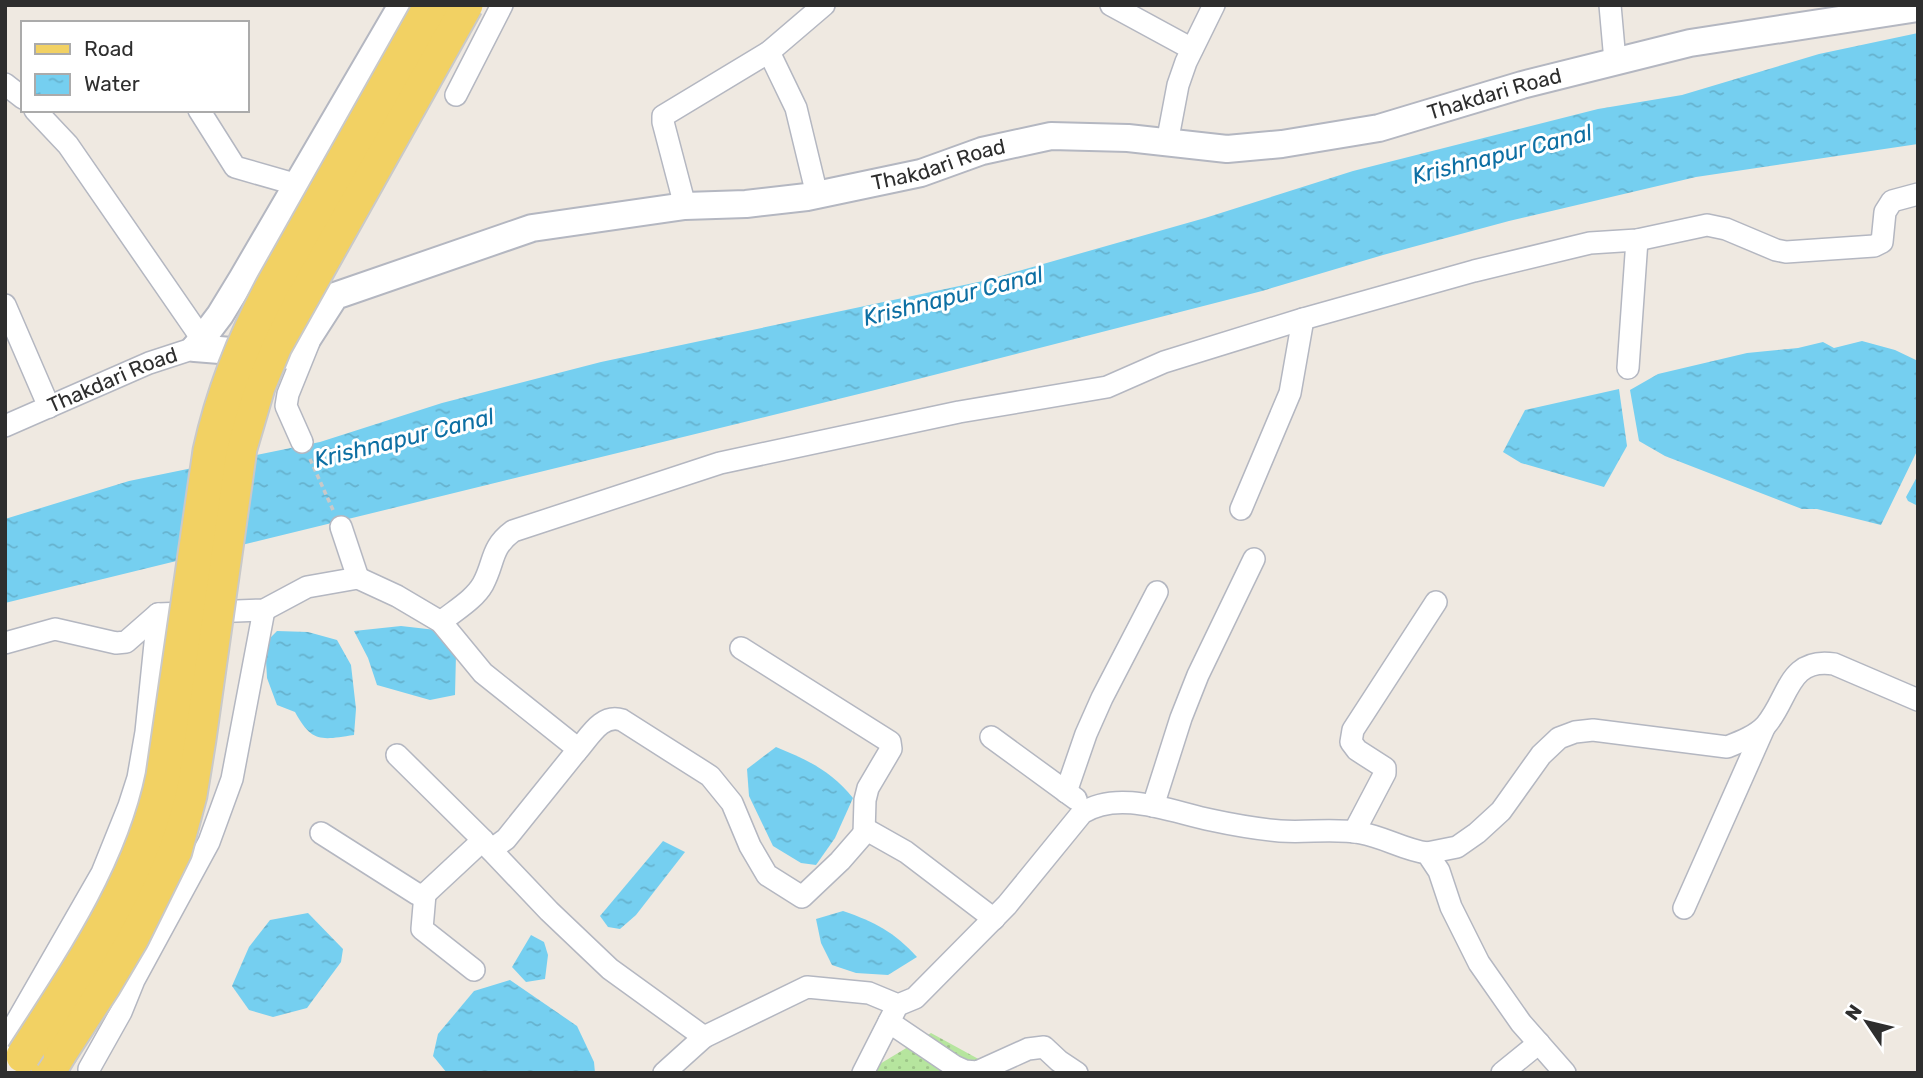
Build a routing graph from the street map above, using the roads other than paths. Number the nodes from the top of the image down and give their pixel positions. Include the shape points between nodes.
1 (402, 5) edge
2 (431, 5) edge
3 (466, 5) edge
4 (502, 5) edge
5 (1111, 5) edge
6 (1214, 5) edge
7 (1610, 5) edge
8 (815, 8) edge
9 (1918, 8) edge
10 (1192, 49) junction
11 (769, 52) junction
12 (1615, 61) junction
13 (5, 85) edge
14 (456, 95) dead end
15 (21, 97) edge
16 (37, 112) edge
17 (200, 112) edge
18 (1167, 143) junction
19 (298, 185) junction
20 (1918, 194) edge
21 (817, 195) junction
22 (685, 206) junction
23 (1637, 240) junction
24 (5, 305) edge
25 (1303, 319) junction
26 (316, 324) junction
27 (198, 344) junction
28 (1628, 368) dead end
29 (49, 407) junction
30 (5, 426) edge
31 (302, 442) road end
32 (1241, 509) dead end
33 (341, 527) road end
34 (1254, 559) dead end
35 (358, 578) junction
36 (1157, 592) dead end
37 (1436, 602) dead end
38 (264, 610) junction
39 (158, 614) junction
40 (441, 622) junction
41 (5, 643) edge
42 (741, 648) dead end
43 (1918, 700) edge
44 (1765, 726) junction
45 (991, 737) dead end
46 (576, 752) junction
47 (397, 755) dead end
48 (1066, 792) junction
49 (1153, 806) junction
50 (1089, 808) junction
51 (1354, 832) junction
52 (321, 833) dead end
53 (864, 834) junction
54 (487, 845) junction
55 (1427, 853) junction
56 (425, 894) junction
57 (1684, 908) dead end
58 (994, 919) junction
59 (474, 970) dead end
60 (893, 1014) junction
61 (704, 1037) junction
62 (1539, 1043) junction
63 (30, 1059) edge
64 (90, 1072) edge
65 (664, 1073) edge
66 (863, 1073) edge
67 (1077, 1073) edge
68 (1502, 1073) edge
69 (1565, 1073) edge

1 - 19 street
2 - 63 main road, bridge via 278,275 234,366 210,451 157,807 127,881
3 - 63 main road, bridge via 275,346 258,387 240,448 190,795 175,851 103,987
4 - 14 street
5 - 10 street
6 - 10 street
7 - 12 street
8 - 11 street
9 - 12 street, Thakdari Road via 1690,43
10 - 18 street via 1178,85
11 - 21 street via 796,108
11 - 22 street via 663,116
12 - 18 street, Thakdari Road via 1379,128 1227,149
13 - 15 street
16 - 27 street via 68,145
17 - 19 street via 235,167
18 - 21 street, Thakdari Road via 1051,135 982,151 921,173
19 - 27 street
20 - 23 street via 1892,201 1885,212 1882,242 1874,246 1786,252 1707,225
21 - 22 street, Thakdari Road
22 - 26 street, Thakdari Road via 531,228 344,292 331,301
23 - 25 street via 1590,243
23 - 28 street
24 - 29 street
25 - 32 street via 1290,393
25 - 40 street via 1164,362 1107,387 959,412 720,463 513,531 493,552 482,586
26 - 27 street, Thakdari Road via 292,356
26 - 31 street via 286,405
27 - 29 street, Thakdari Road
29 - 30 street, Thakdari Road
33 - 35 street
34 - 49 street via 1198,675
35 - 38 street via 307,587
35 - 40 street
36 - 48 street via 1102,698
37 - 51 street via 1353,730 1351,742 1357,750 1385,768
38 - 39 street
38 - 64 street via 232,779 209,842
39 - 41 street via 126,642 55,629
39 - 63 street via 138,778
40 - 46 street via 483,673 572,744
42 - 53 street via 890,743 891,749 868,788
43 - 44 street via 1821,662 1797,673
44 - 55 street via 1727,747 1593,730 1574,732 1559,738 1541,755 1501,811 1477,833 1457,846
44 - 57 street
45 - 48 street
46 - 53 street via 612,717 710,776 732,803 767,875 802,897
46 - 54 street via 506,839
47 - 54 street
48 - 50 street
49 - 50 street via 1119,802
49 - 51 street via 1282,831
50 - 58 street
51 - 55 street
52 - 56 street via 417,894
53 - 58 street via 867,830 906,852
54 - 56 street
54 - 61 street via 610,969
55 - 62 street via 1479,963
56 - 59 street via 422,929
58 - 60 street via 933,983
60 - 61 street via 869,993 807,987
60 - 66 street
60 - 67 street via 965,1071 976,1072 1028,1049 1044,1047
61 - 65 street
62 - 68 street
62 - 69 street

